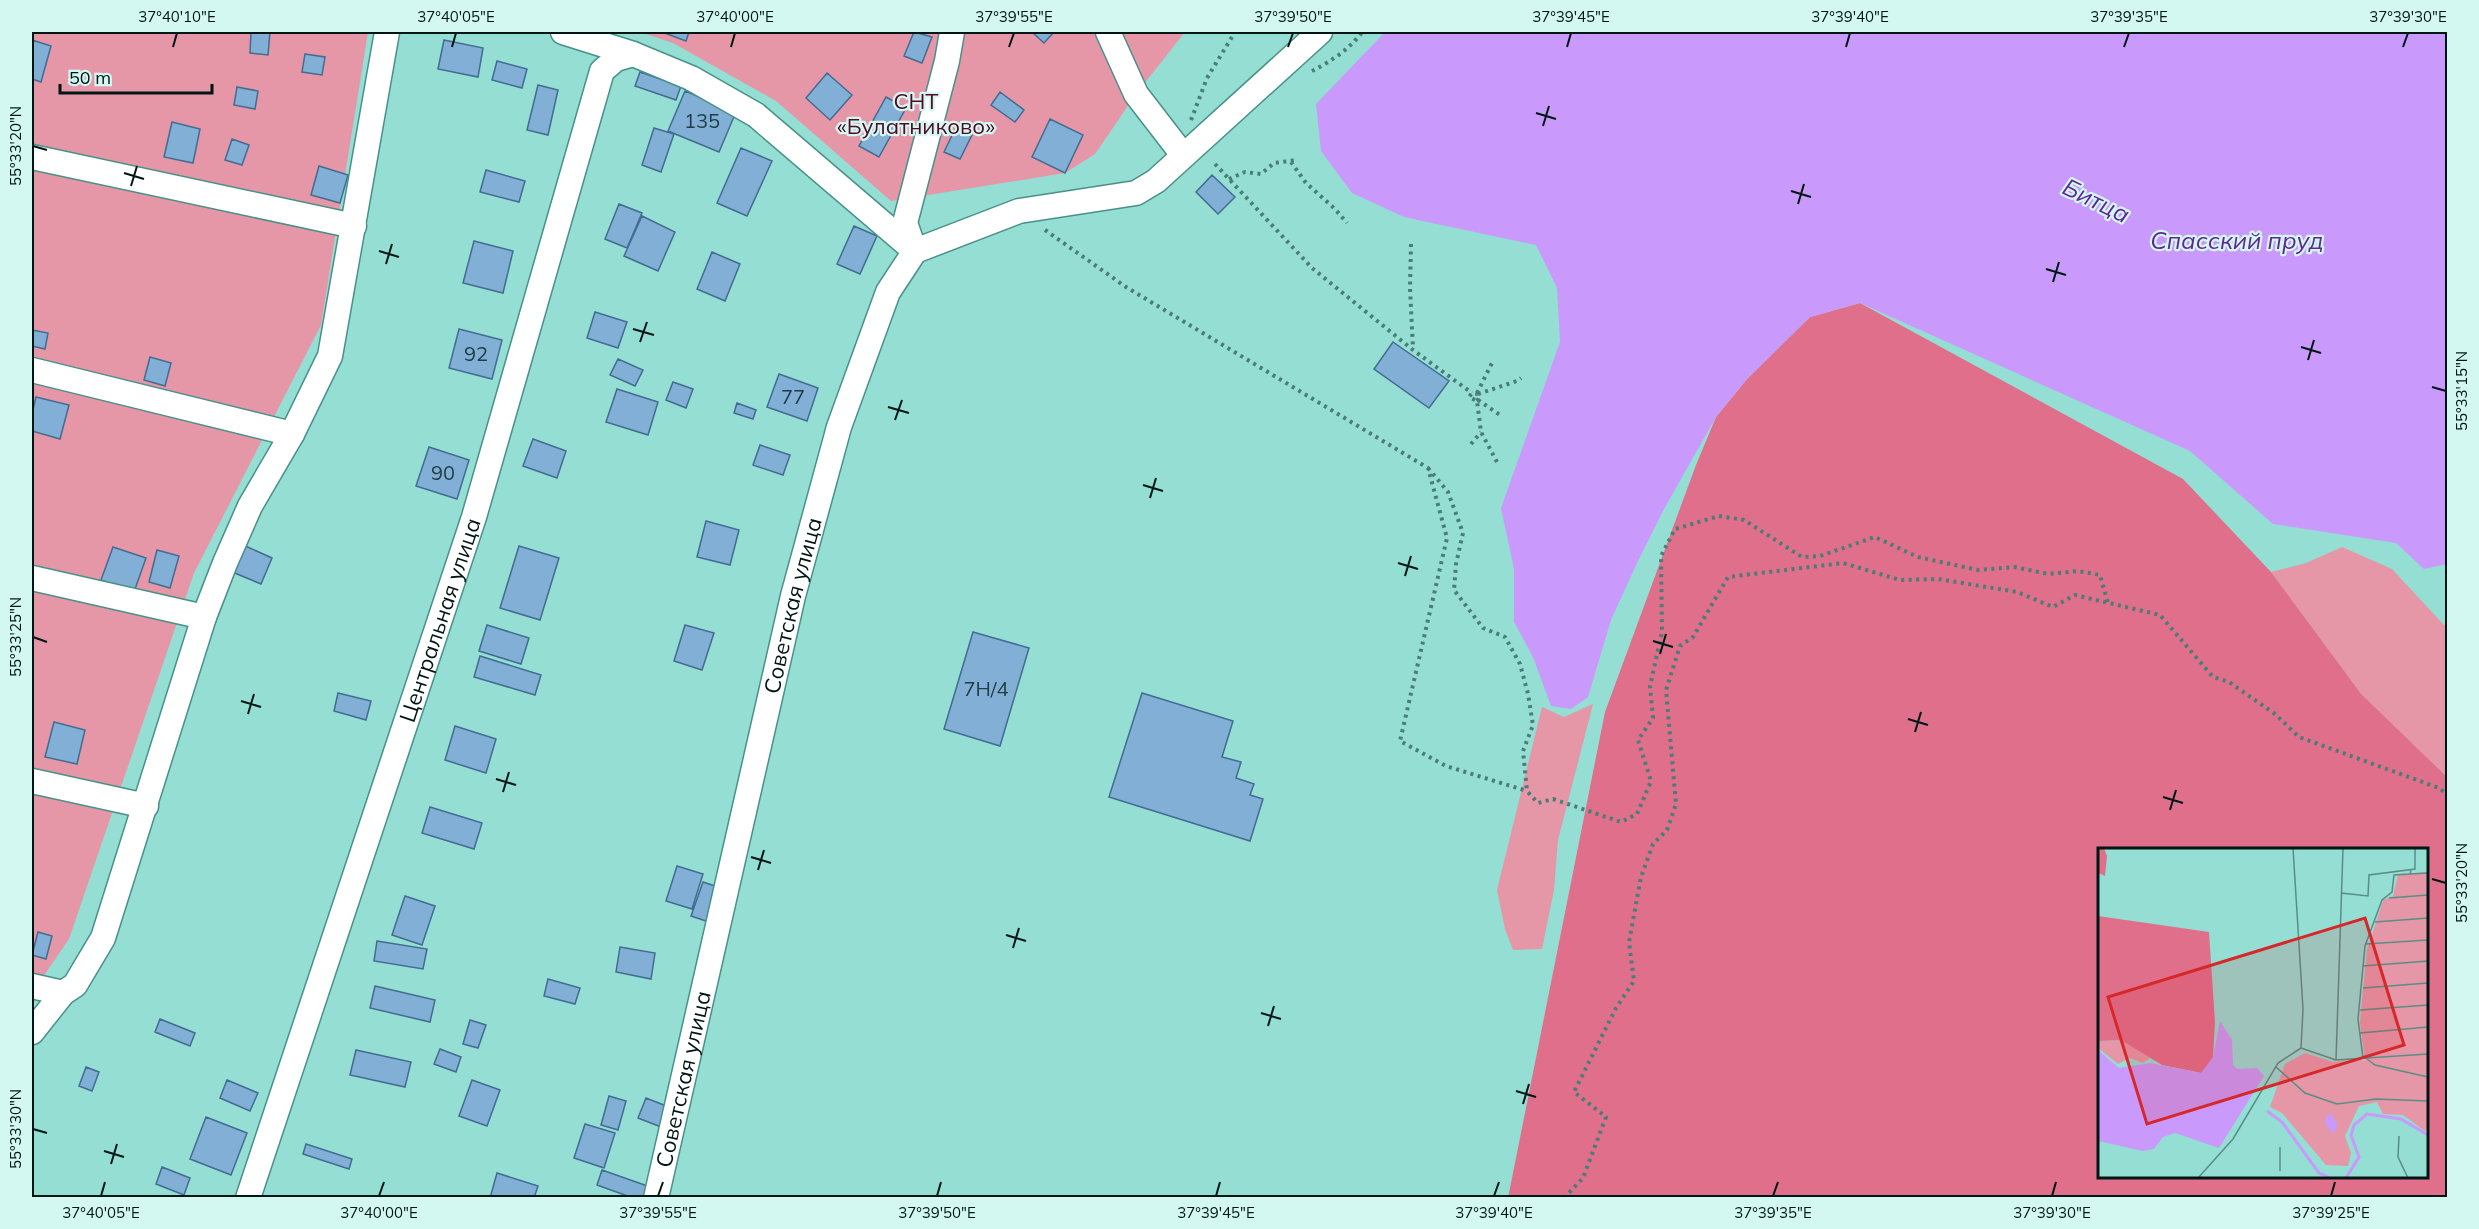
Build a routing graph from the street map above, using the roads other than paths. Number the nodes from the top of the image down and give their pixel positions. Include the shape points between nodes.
1 (387, 32) edge
2 (563, 32) edge
3 (952, 32) edge
4 (1108, 32) edge
5 (1320, 32) edge
6 (633, 54) junction
7 (1184, 155) junction
8 (32, 157) edge
9 (354, 226) junction
10 (915, 251) junction
11 (32, 370) edge
12 (292, 434) junction
13 (32, 579) edge
14 (204, 618) junction
15 (32, 781) edge
16 (146, 806) junction
17 (32, 986) edge
18 (63, 993) junction
19 (32, 1032) edge
20 (248, 1197) edge
21 (656, 1197) edge

1 - 9 street
2 - 6 street
3 - 10 street via 905,223
4 - 7 street via 1136,94
5 - 7 street
6 - 10 street via 691,78 756,115
6 - 20 street, Центральная улица via 615,58 602,71 474,517
7 - 10 street via 1156,181 1136,193 1019,211
8 - 9 street
9 - 12 street via 330,356
10 - 21 street, Советская улица via 888,292 839,428 793,596
11 - 12 street
12 - 14 street via 250,506
13 - 14 street
14 - 16 street
15 - 16 street
16 - 18 street via 103,938 75,985
17 - 18 street
18 - 19 street

